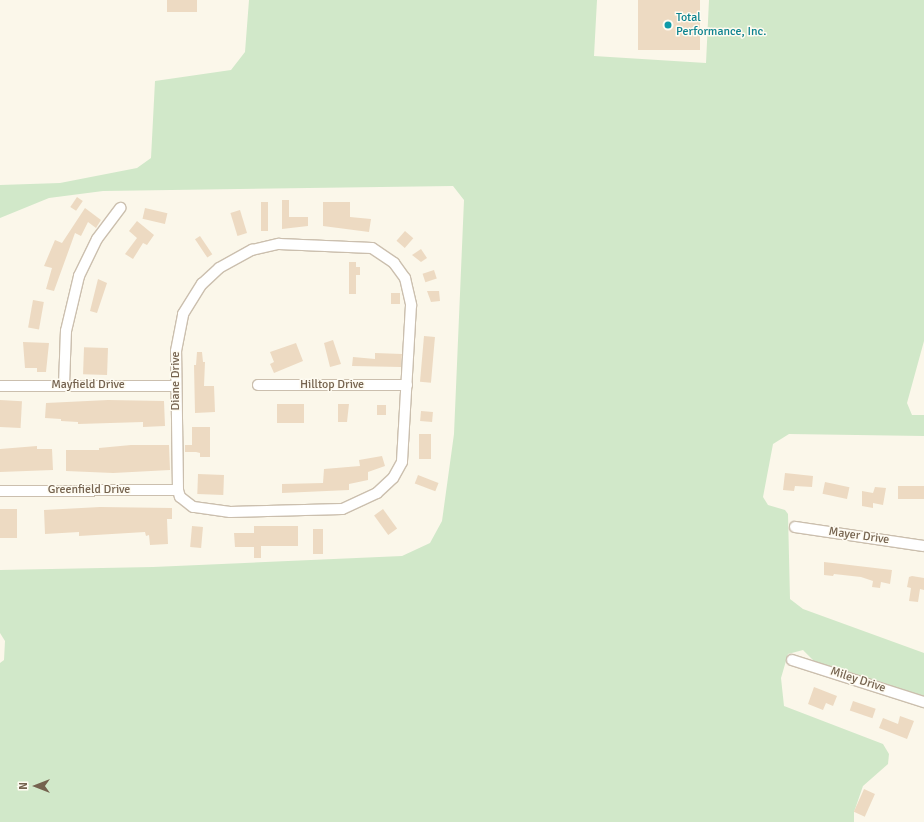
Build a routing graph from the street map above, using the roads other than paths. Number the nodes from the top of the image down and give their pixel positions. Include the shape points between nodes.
1 (120, 208) dead end
2 (64, 385) junction
3 (258, 385) dead end
4 (407, 385) junction
5 (0, 386) edge
6 (176, 386) junction
7 (178, 490) junction
8 (0, 491) edge
9 (794, 527) dead end
10 (924, 546) edge
11 (792, 660) dead end
12 (924, 702) edge

1 - 2 street via 97,239 79,276 66,331
2 - 5 street, Mayfield Drive
2 - 6 street, Mayfield Drive
3 - 4 street, Hilltop Drive
4 - 6 street, Diane Drive via 410,295 406,278 394,263 376,250 362,246 278,244 252,250 230,261 210,275 193,295 178,331
4 - 7 street, Diane Drive via 404,451 399,470 377,493 360,503 331,510 219,512 193,507 180,497
6 - 7 street, Diane Drive
7 - 8 street, Greenfield Drive
9 - 10 street, Mayer Drive
11 - 12 street, Miley Drive

